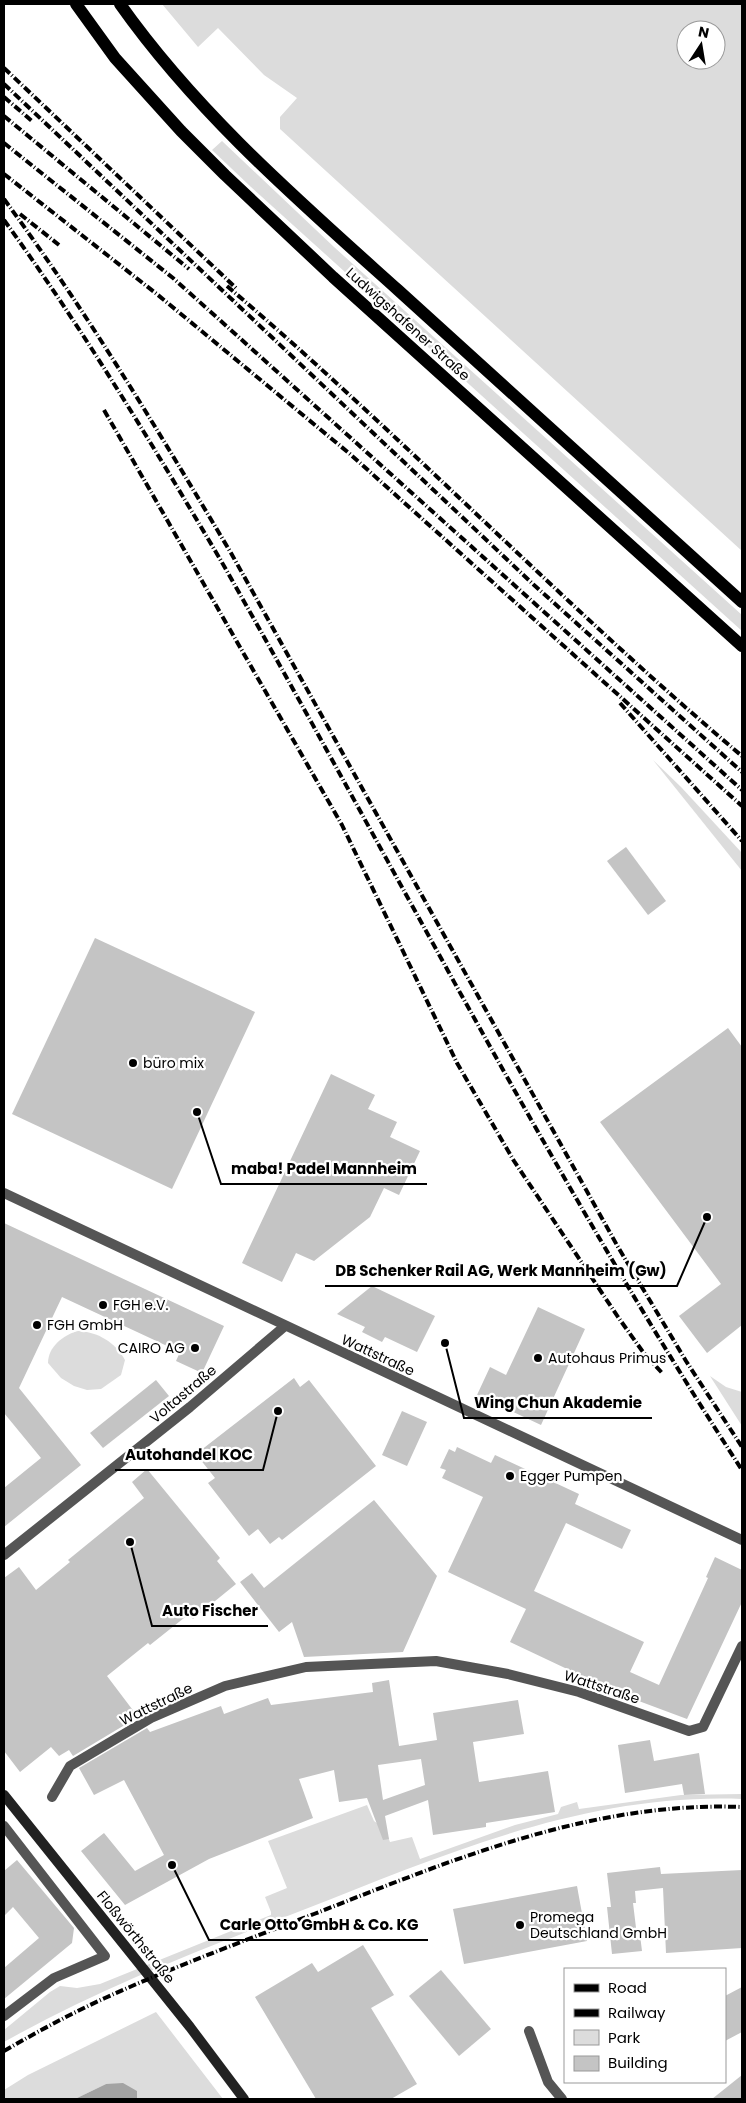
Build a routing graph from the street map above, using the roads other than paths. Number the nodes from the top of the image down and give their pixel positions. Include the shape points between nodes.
1 (76, 4) edge
2 (120, 4) edge
3 (742, 602) edge
4 (742, 646) edge
5 (4, 1193) edge
6 (285, 1326) junction
7 (742, 1540) edge
8 (4, 1555) edge
9 (742, 1646) edge
10 (4, 1795) edge
11 (52, 1797) dead end
12 (5, 1828) edge
13 (4, 2016) edge
14 (529, 2031) dead end
15 (244, 2099) edge
16 (562, 2099) edge

1 - 4 main road, Ludwigshafener Straße via 115,58 225,175
2 - 3 main road, Ludwigshafener Straße via 206,109 281,184
5 - 6 street, Wattstraße
6 - 7 street, Wattstraße
6 - 8 street, Voltastraße via 190,1407
9 - 11 street, Wattstraße via 703,1727 689,1731 580,1692 436,1661 306,1667 225,1686 151,1718 70,1766
10 - 15 main road, Floßwörthstraße
12 - 13 street via 105,1956 54,1978
14 - 16 street via 548,2082

